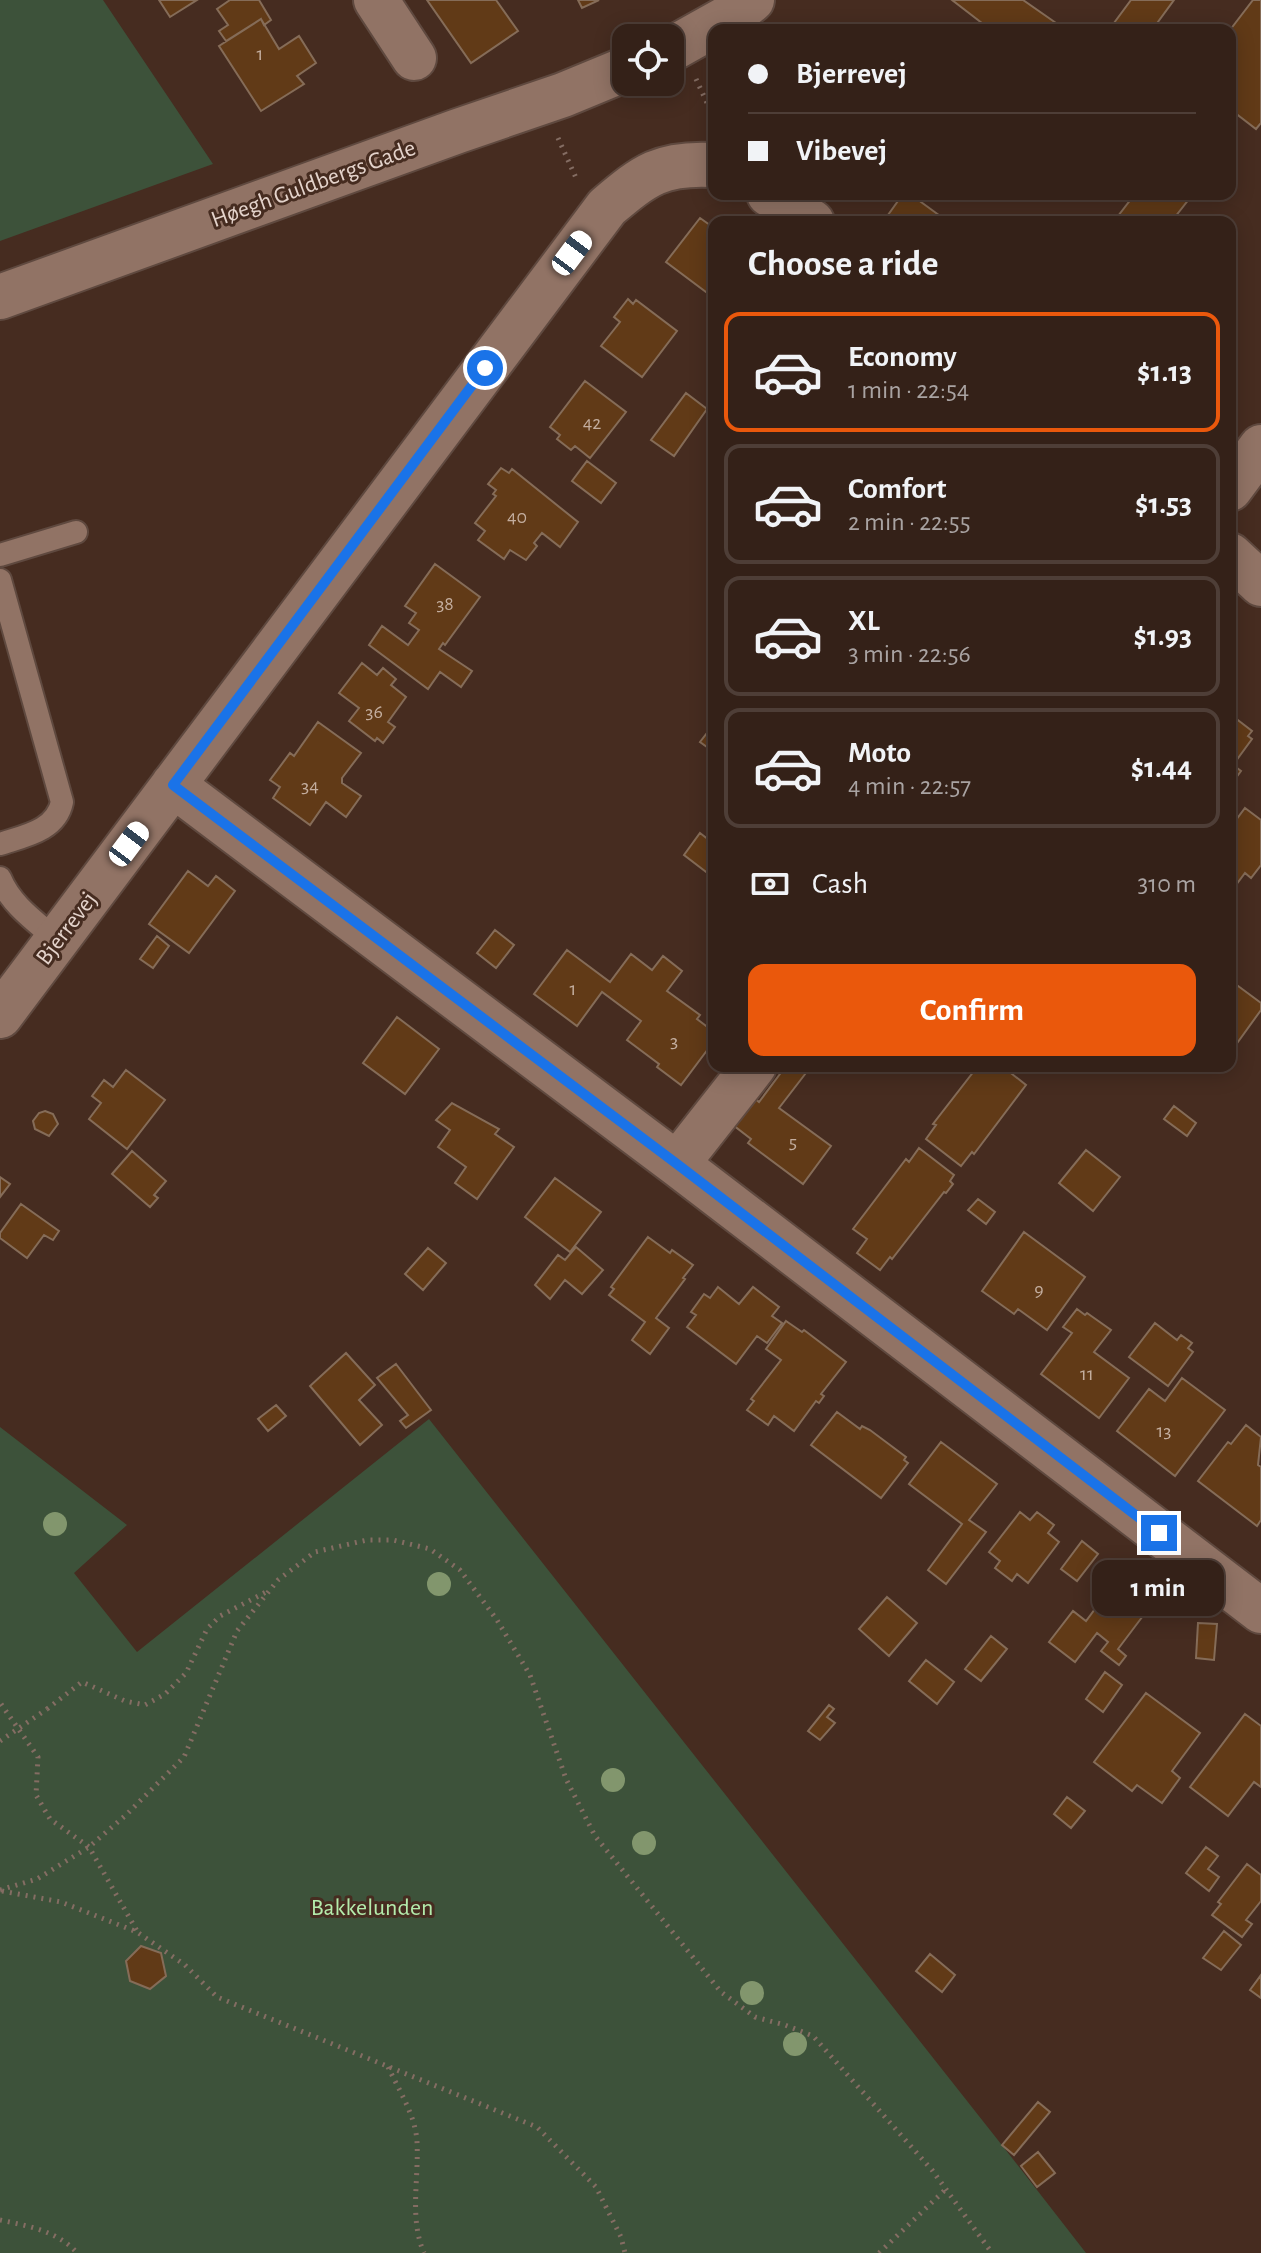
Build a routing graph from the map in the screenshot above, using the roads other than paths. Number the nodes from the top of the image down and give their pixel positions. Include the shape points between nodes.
1 (376, 0) edge
2 (752, 0) edge
3 (717, 24) edge
4 (708, 29) edge
5 (684, 43) edge
6 (414, 58) dead end
7 (612, 74) edge
8 (708, 165) edge
9 (778, 200) edge
10 (803, 216) edge
11 (0, 297) edge
12 (1261, 447) edge
13 (1236, 481) edge
14 (76, 532) dead end
15 (0, 555) edge
16 (1236, 561) edge
17 (0, 580) edge
18 (1261, 584) edge
19 (173, 785) junction
20 (0, 844) edge
21 (0, 878) edge
22 (57, 940) junction
23 (0, 1016) edge
24 (749, 1072) edge
25 (677, 1164) junction
26 (1261, 1611) edge

1 - 6 street
2 - 3 street
4 - 5 street
7 - 11 street, Høegh Guldbergs Gade
8 - 19 street, Bjerrevej via 687,163 644,176 607,207
9 - 10 street
12 - 13 street
14 - 15 lane
16 - 18 street
17 - 20 lane via 62,802 61,811 46,827
19 - 22 street, Bjerrevej
19 - 25 street
21 - 22 lane via 18,907
22 - 23 street, Bjerrevej
24 - 25 street
25 - 26 street

